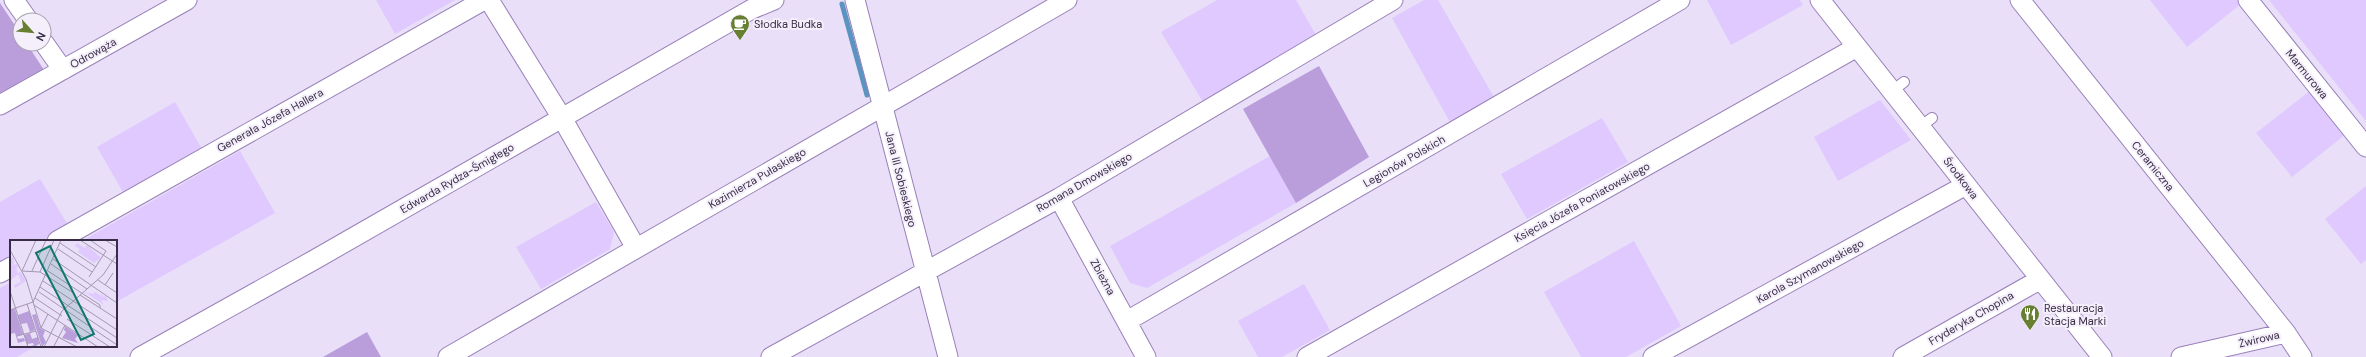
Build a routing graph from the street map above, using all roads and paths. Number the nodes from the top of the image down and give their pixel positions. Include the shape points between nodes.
1 (14, 0) edge
2 (187, 0) edge
3 (484, 0) edge
4 (489, 0) edge
5 (774, 0) edge
6 (855, 0) edge
7 (1067, 0) edge
8 (1393, 0) edge
9 (1680, 0) edge
10 (1820, 0) edge
11 (2020, 0) edge
12 (2248, 0) edge
13 (22, 12) edge
14 (1856, 47) junction
15 (50, 52) edge
16 (63, 70) junction
17 (0, 105) edge
18 (882, 106) junction
19 (562, 118) junction
20 (2366, 148) edge
21 (1966, 185) junction
22 (1059, 198) junction
23 (59, 240) edge
24 (636, 248) junction
25 (10, 268) edge
26 (924, 271) junction
27 (0, 273) edge
28 (2039, 280) junction
29 (1127, 321) junction
30 (2286, 333) junction
31 (140, 357) edge
32 (448, 357) edge
33 (771, 357) edge
34 (948, 357) edge
35 (1146, 357) edge
36 (1307, 357) edge
37 (1653, 357) edge
38 (1903, 357) edge
39 (2102, 357) edge
40 (2181, 357) edge
41 (2302, 357) edge

1 - 13 street
2 - 16 street, Odrowąża
3 - 23 street, Generała Józefa Hallera
4 - 19 street
5 - 19 street, Edwarda Rydza-Śmigłego via 752,9
6 - 18 street, Jana III Sobieskiego
7 - 18 street, Kazimierza Pułaskiego
8 - 22 street, Romana Dmowskiego
9 - 29 street, Legionów Polskich
10 - 14 street, Środkowa
11 - 30 street, Ceramiczna
12 - 20 street, Marmurowa
14 - 21 street, Środkowa via 1898,86 1926,122
14 - 36 street, Księcia Józefa Poniatowskiego
15 - 16 street
16 - 17 street, Odrowąża
18 - 24 street, Kazimierza Pułaskiego
18 - 26 street, Jana III Sobieskiego
19 - 24 street
19 - 31 street, Edwarda Rydza-Śmigłego
21 - 28 street, Środkowa
21 - 37 street, Karola Szymanowskiego
22 - 26 street, Romana Dmowskiego
22 - 29 street, Zbieżna
24 - 32 street, Kazimierza Pułaskiego
25 - 27 street
26 - 33 street, Romana Dmowskiego
26 - 34 street, Jana III Sobieskiego
28 - 38 street, Fryderyka Chopina
28 - 39 street, Środkowa
29 - 35 street, Zbieżna
30 - 40 street, Żwirowa
30 - 41 street, Żwirowa

